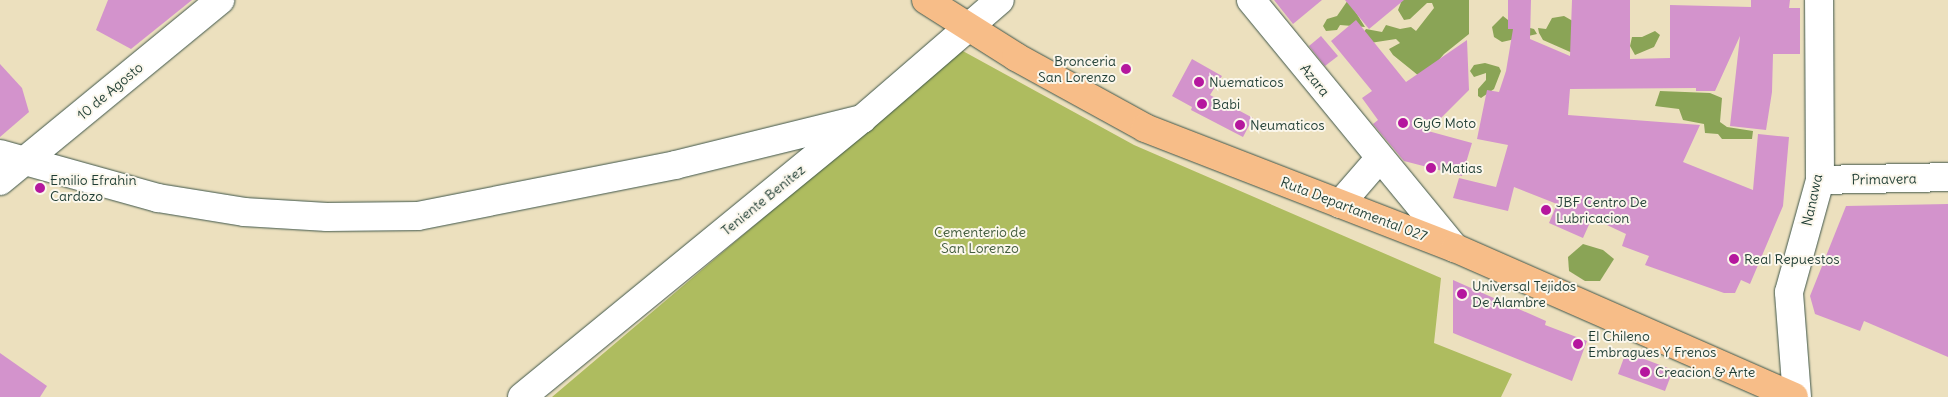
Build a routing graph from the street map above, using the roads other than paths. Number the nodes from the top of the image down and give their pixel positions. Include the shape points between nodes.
1 (220, 0) edge
2 (926, 0) edge
3 (1000, 0) edge
4 (1251, 0) edge
5 (1819, 0) edge
6 (971, 26) junction
7 (862, 119) junction
8 (13, 157) edge
9 (1379, 159) junction
10 (1948, 177) edge
11 (1820, 180) junction
12 (0, 181) edge
13 (1340, 204) junction
14 (1455, 248) junction
15 (522, 397) edge
16 (1795, 397) edge

1 - 8 street, 10 de Agosto
2 - 6 main road, Ruta Departamental 027
3 - 6 street, Teniente Benítez
4 - 9 street, Azara
5 - 11 street, Nanawa
6 - 7 street, Teniente Benítez
6 - 13 main road, Ruta Departamental 027 via 1016,57 1145,128
7 - 8 street via 675,165 418,216 327,217 244,212 158,198
7 - 15 street, Teniente Benítez
8 - 12 street, 10 de Agosto
9 - 13 street
9 - 14 street, Azara
10 - 11 street, Primavera
11 - 16 street, Nanawa via 1789,292
13 - 14 main road, Ruta Departamental 027
14 - 16 main road, Ruta Departamental 027

